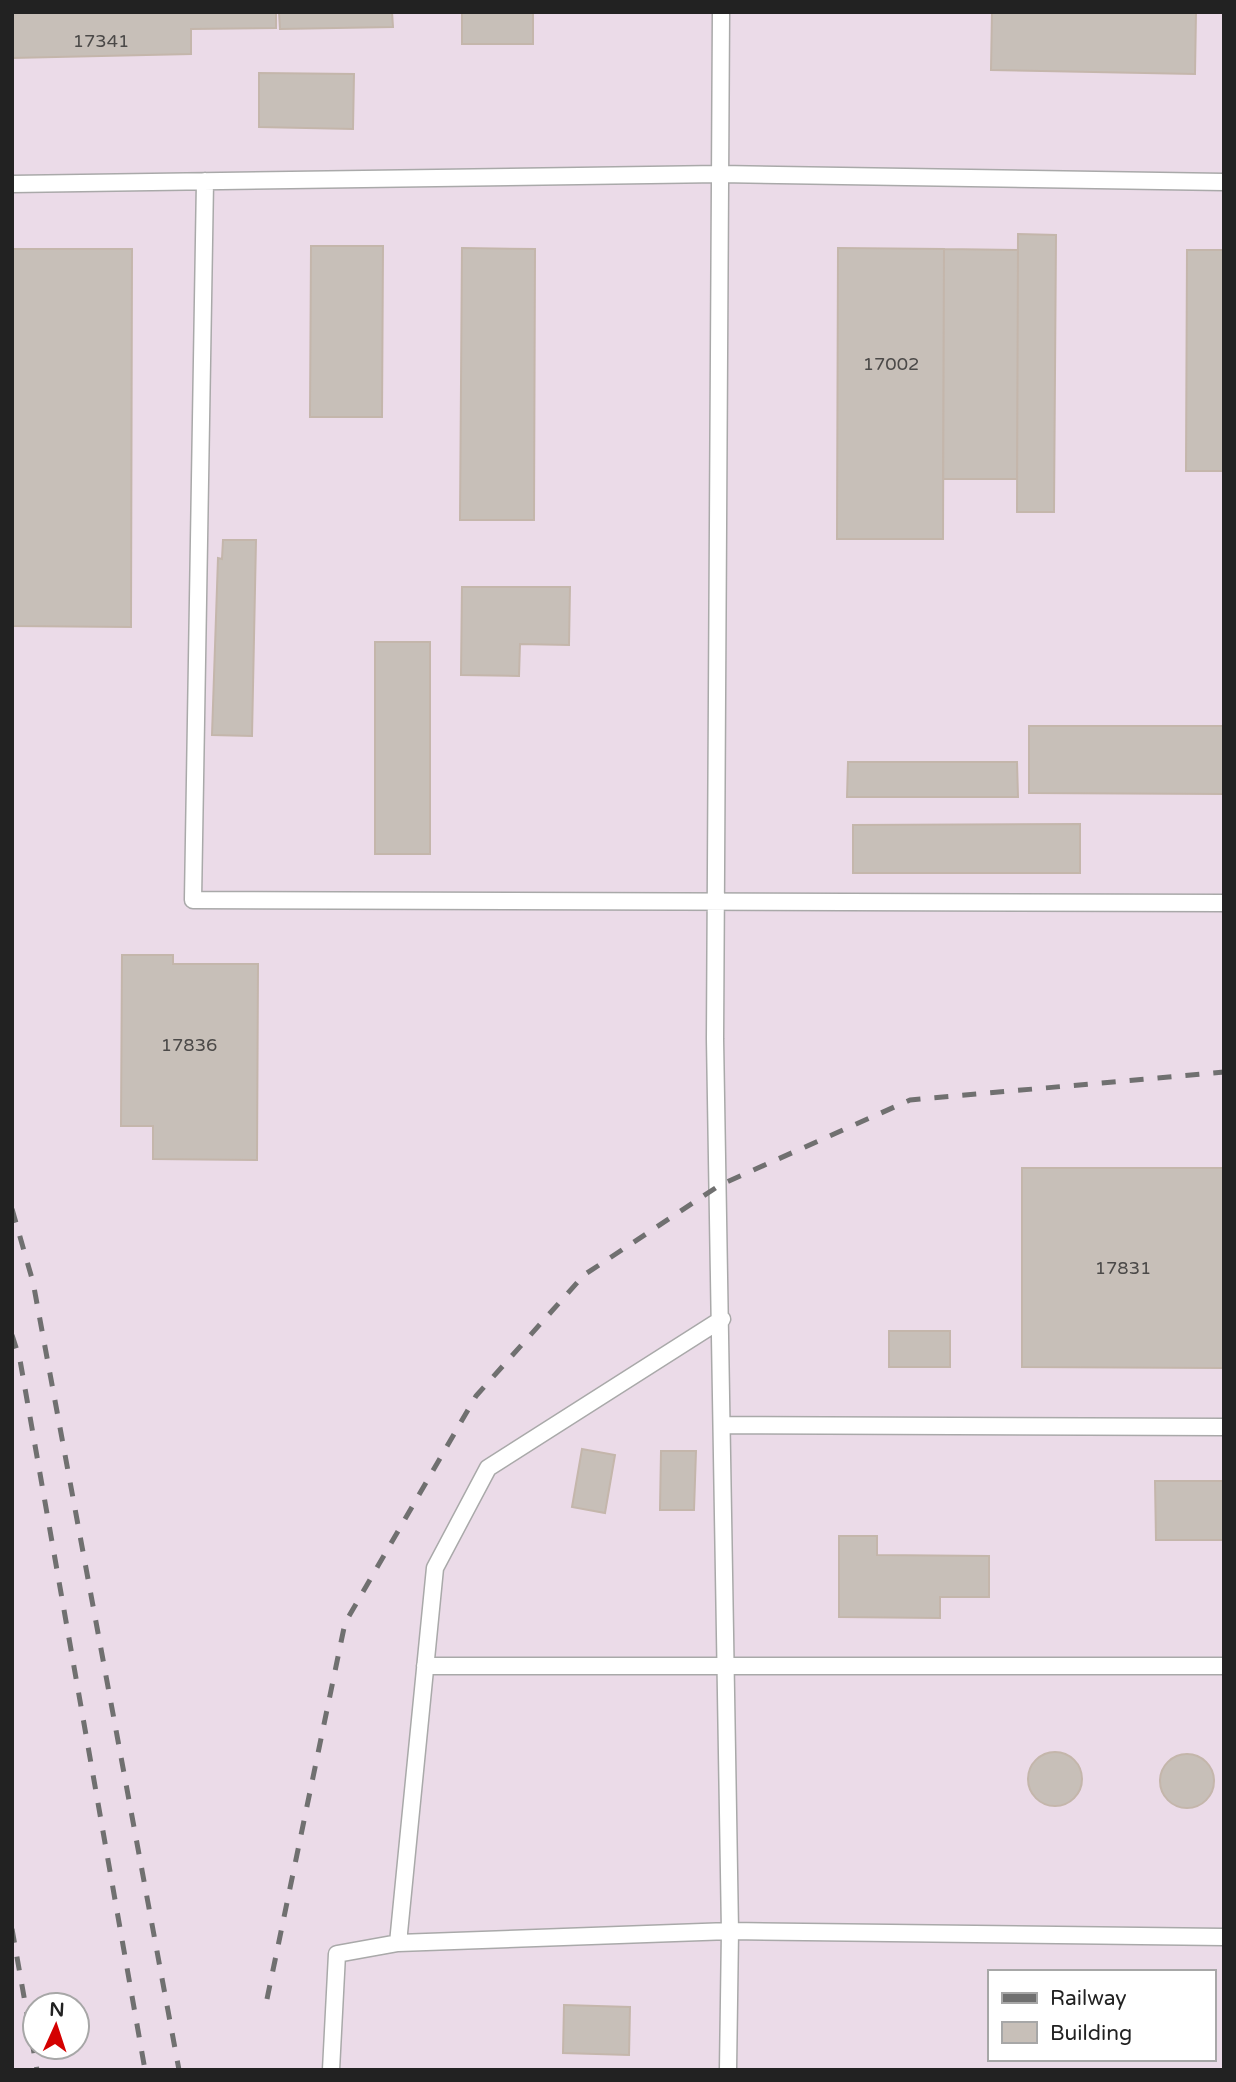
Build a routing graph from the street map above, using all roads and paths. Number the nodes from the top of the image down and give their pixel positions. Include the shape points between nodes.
1 (721, 12) edge
2 (720, 174) junction
3 (205, 181) junction
4 (1224, 182) edge
5 (12, 184) edge
6 (716, 902) junction
7 (1224, 903) edge
8 (722, 1319) junction
9 (722, 1425) junction
10 (1224, 1427) edge
11 (724, 1664) junction
12 (425, 1666) junction
13 (1224, 1666) edge
14 (730, 1931) junction
15 (1224, 1937) edge
16 (398, 1943) junction
17 (331, 2070) edge
18 (728, 2070) edge

1 - 2 lane
2 - 3 lane
2 - 4 lane
2 - 6 lane
3 - 5 lane
3 - 6 lane via 192,900
6 - 7 lane
6 - 8 lane
8 - 9 lane
8 - 12 lane via 488,1468 435,1568
9 - 10 lane
9 - 11 lane
11 - 12 lane
11 - 13 lane
11 - 14 lane
12 - 16 lane
14 - 15 lane
14 - 16 lane
14 - 18 lane
16 - 17 lane via 337,1954

